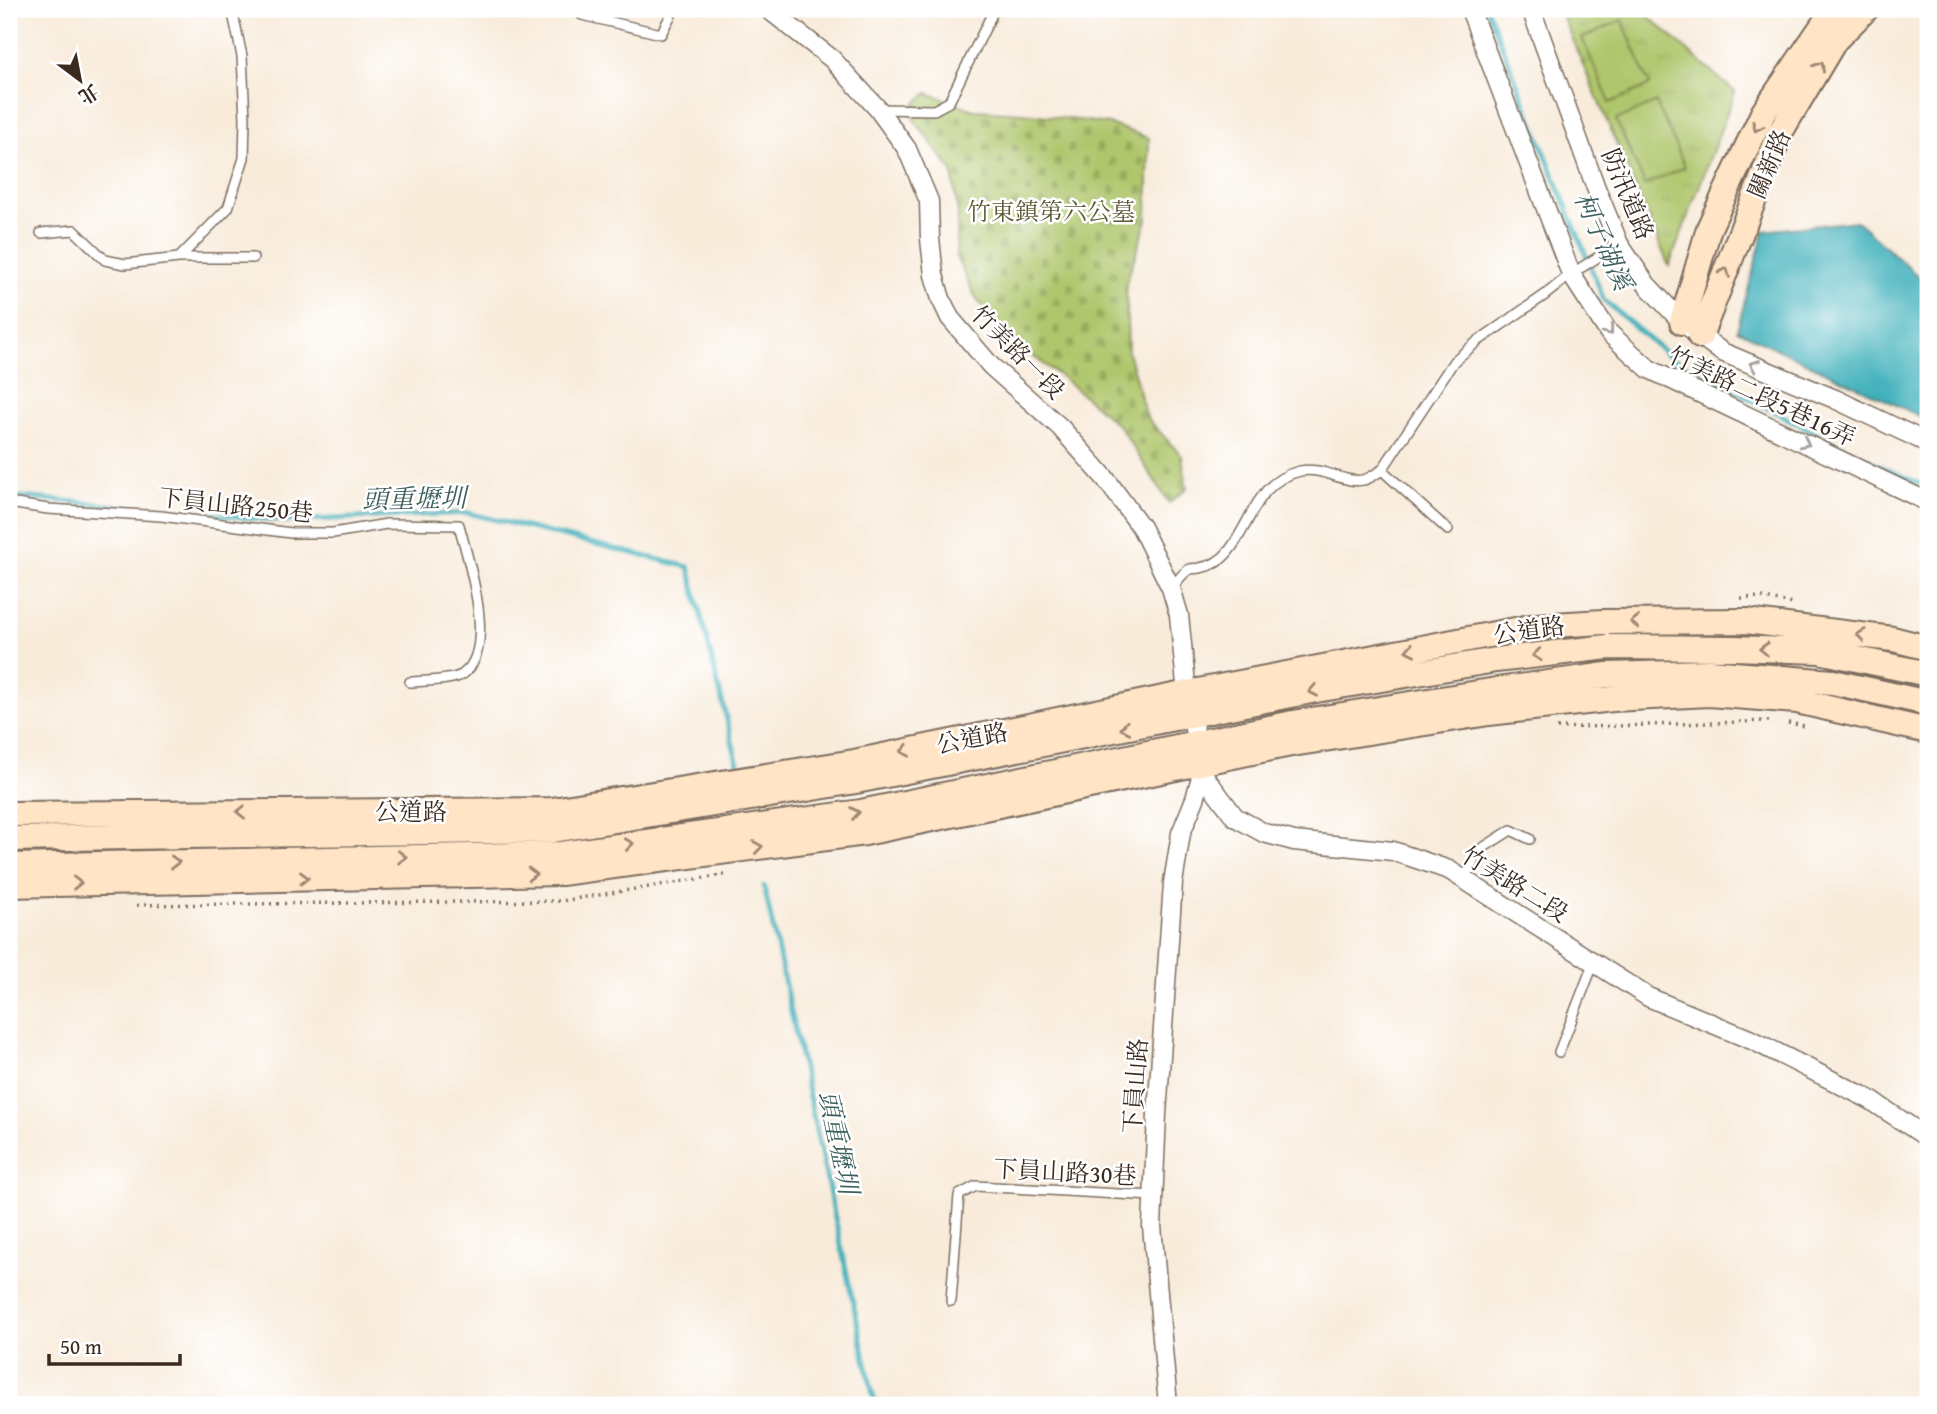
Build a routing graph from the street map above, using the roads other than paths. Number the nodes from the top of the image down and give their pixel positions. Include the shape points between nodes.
1 (232, 9) edge
2 (674, 9) edge
3 (768, 9) edge
4 (1470, 9) edge
5 (1531, 9) edge
6 (1835, 9) edge
7 (1866, 9) edge
8 (993, 12) dead end
9 (582, 15) dead end
10 (878, 109) junction
11 (41, 233) dead end
12 (1619, 244) junction
13 (253, 257) dead end
14 (179, 258) junction
15 (1571, 274) junction
16 (1691, 329) junction
17 (1928, 443) edge
18 (1382, 470) junction
19 (1928, 502) edge
20 (9, 503) edge
21 (1448, 530) dead end
22 (1171, 588) junction
23 (1928, 648) edge
24 (1928, 674) edge
25 (410, 682) dead end
26 (1928, 703) edge
27 (1190, 704) junction
28 (1928, 731) edge
29 (1199, 760) junction
30 (9, 814) edge
31 (9, 839) edge
32 (1530, 839) dead end
33 (9, 866) edge
34 (1464, 880) junction
35 (9, 884) edge
36 (1594, 962) junction
37 (1559, 1052) dead end
38 (1928, 1138) edge
39 (1153, 1196) junction
40 (951, 1301) dead end
41 (1168, 1405) edge

1 - 14 lane via 242,56 244,158 228,208
2 - 9 lane via 661,34
3 - 10 street, 竹美路一段 via 832,59
4 - 15 street, 竹美路二段5巷16弄
5 - 12 street, 防汛道路
6 -> 16 street, 關新路 via 1763,113 1709,228
16 -> 7 street, 關新路 via 1781,131 1835,40
8 - 10 lane via 949,102 934,110
10 - 22 street, 竹美路一段 via 907,149 929,201 934,275 950,318 991,366 1060,427 1105,478 1142,527
11 - 14 lane via 74,230 105,260 125,264
12 - 15 lane
12 - 16 street, 防汛道路 via 1647,285
13 - 14 lane
15 - 18 lane via 1454,361
15 -> 19 street, 竹美路二段5巷16弄 via 1609,333 1649,369
17 -> 16 street, 防汛道路 via 1722,352
18 - 21 lane
18 - 22 lane via 1363,480 1317,470 1283,477 1270,486 1228,552 1217,562 1189,569
20 - 25 lane, 下員山路250巷 via 291,533 333,533 387,524 459,525 475,580 479,646 474,664 461,677
22 - 27 street, 竹美路二段 via 1179,615
23 -> 27 street, 公道路 via 1893,639 1745,621 1536,626
24 -> 27 street, 公道路 via 1819,651 1608,648
26 - 29 street, 公道路 via 1833,682 1709,672 1607,676 1306,721
27 - 29 street, 竹美路二段
27 -> 30 street, 公道路 via 552,810
27 -> 31 street, 公道路 via 856,781 553,830
28 - 29 street, 公道路 via 1797,701 1710,694 1489,713
33 -> 29 street, 公道路 via 561,854
29 - 34 street, 竹美路二段 via 1235,817 1264,833 1294,841 1393,851 1449,870
35 -> 29 street, 公道路 via 561,873 865,832
29 - 39 street, 下員山路 via 1195,799 1181,833 1173,883
32 - 34 lane via 1511,830 1478,851
34 - 36 street, 竹美路二段
36 - 37 lane
36 - 38 street, 竹美路二段 via 1648,997 1754,1041 1869,1099
39 - 40 lane, 下員山路30巷 via 976,1185 959,1195
39 - 41 street, 下員山路

